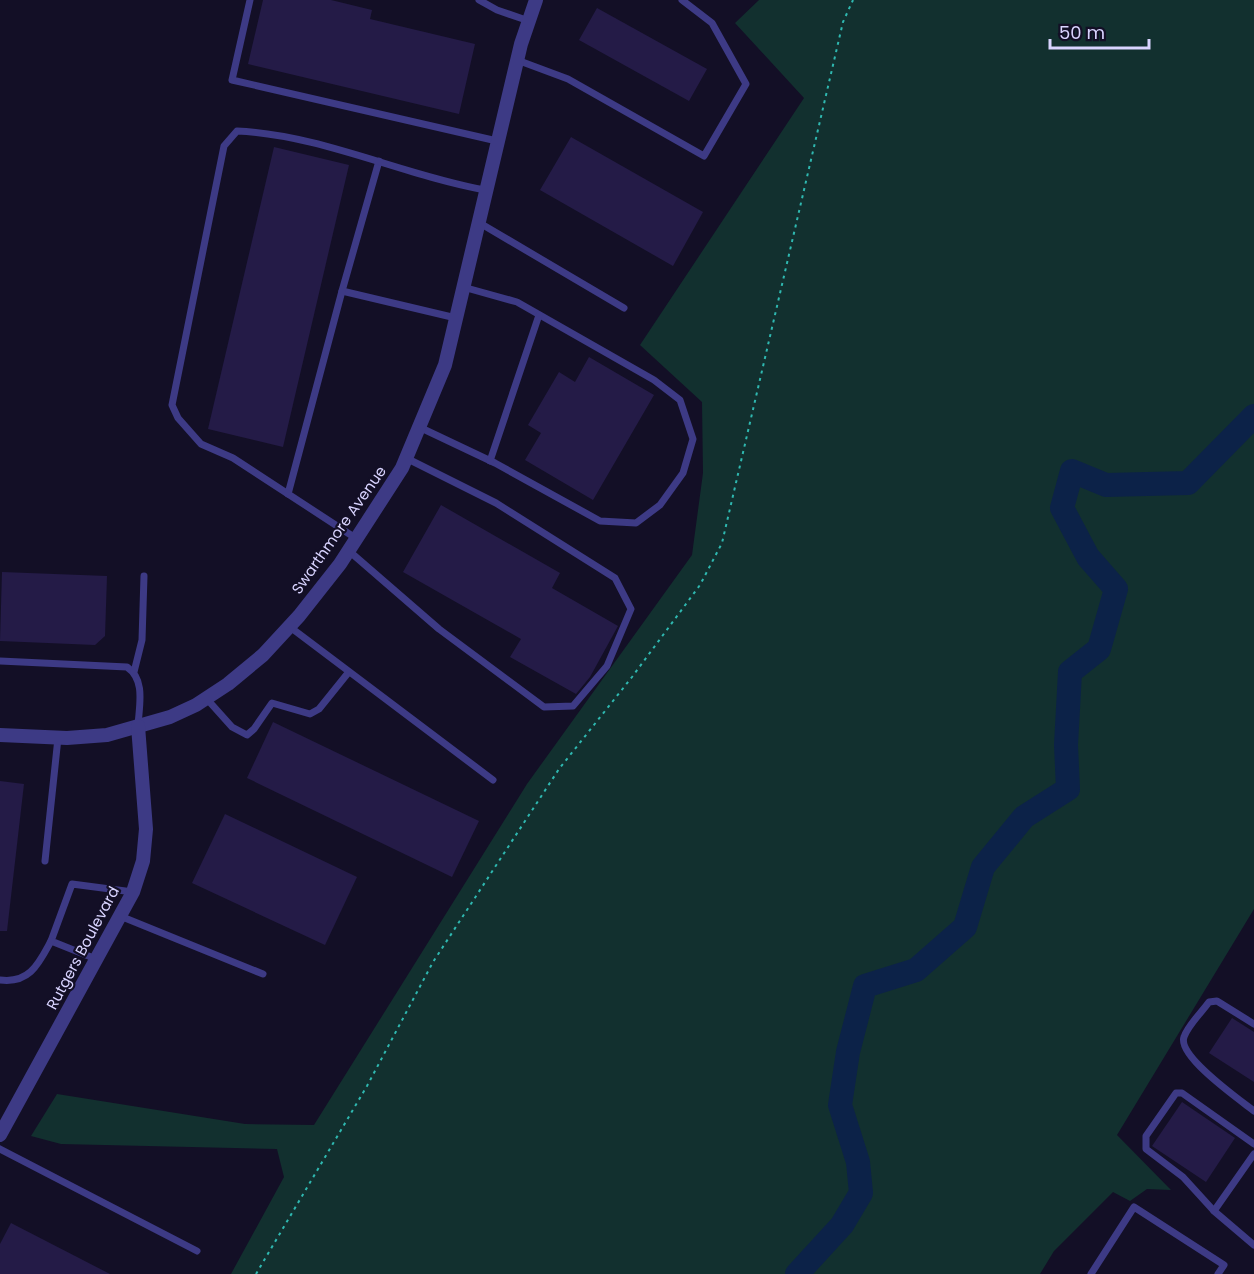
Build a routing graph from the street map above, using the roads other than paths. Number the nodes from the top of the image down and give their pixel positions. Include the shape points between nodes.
1 (250, 0) edge
2 (479, 0) edge
3 (536, 0) edge
4 (682, 0) edge
5 (529, 21) junction
6 (517, 60) junction
7 (497, 141) junction
8 (379, 161) junction
9 (485, 190) junction
10 (478, 222) junction
11 (463, 287) junction
12 (342, 291) junction
13 (624, 308) dead end
14 (539, 315) junction
15 (456, 318) junction
16 (419, 427) junction
17 (406, 458) junction
18 (490, 461) junction
19 (288, 494) junction
20 (357, 538) junction
21 (349, 551) junction
22 (144, 576) dead end
23 (290, 627) junction
24 (0, 662) edge
25 (134, 672) junction
26 (348, 673) junction
27 (207, 698) junction
28 (138, 726) junction
29 (0, 735) edge
30 (58, 738) junction
31 (493, 780) dead end
32 (45, 861) dead end
33 (133, 891) junction
34 (120, 916) junction
35 (51, 941) junction
36 (96, 959) junction
37 (263, 974) dead end
38 (0, 980) edge
39 (1254, 1024) edge
40 (1254, 1111) edge
41 (0, 1135) edge
42 (1254, 1144) edge
43 (0, 1149) edge
44 (1254, 1154) edge
45 (1214, 1211) junction
46 (1254, 1245) edge
47 (197, 1251) dead end
48 (1091, 1274) edge
49 (1218, 1274) edge

1 - 7 lane via 231,80
2 - 5 lane
3 - 5 street, Swarthmore Avenue
4 - 6 lane via 712,23 747,84 704,156 568,78
5 - 6 street, Swarthmore Avenue
6 - 7 street, Swarthmore Avenue
7 - 9 street, Swarthmore Avenue
8 - 9 lane
8 - 12 lane
8 - 19 lane via 252,132 237,131 224,146 172,405 201,444 233,458
9 - 10 street, Swarthmore Avenue
10 - 11 street, Swarthmore Avenue
10 - 13 lane
11 - 14 lane via 517,302
11 - 15 street, Swarthmore Avenue
12 - 15 lane
12 - 19 lane
14 - 18 lane
14 - 18 lane via 654,380 680,400 693,439 683,473 660,505 636,523 600,521
15 - 16 street, Swarthmore Avenue via 445,365
16 - 17 street, Swarthmore Avenue
16 - 18 lane
17 - 20 street, Swarthmore Avenue
17 - 21 lane via 496,503 615,578 631,609 607,666 573,706 544,707 439,629
19 - 20 lane
20 - 21 street, Swarthmore Avenue
21 - 23 street, Swarthmore Avenue
22 - 25 lane via 142,640
23 - 26 lane
23 - 27 street, Swarthmore Avenue via 263,655
24 - 25 lane via 127,667
25 - 28 lane via 140,683
26 - 27 lane via 319,709 310,714 272,703 247,735 232,727
26 - 31 lane
27 - 28 street, Swarthmore Avenue via 170,717
28 - 30 street, Swarthmore Avenue via 107,735
28 - 33 street, Rutgers Boulevard via 146,829 143,861
29 - 30 street, Swarthmore Avenue
30 - 32 lane
33 - 34 street, Rutgers Boulevard
33 - 35 lane via 72,884
34 - 36 street, Rutgers Boulevard
34 - 37 lane
35 - 36 lane
35 - 38 lane via 36,970 11,982
36 - 41 street, Rutgers Boulevard
39 - 40 lane via 1216,1001 1209,1002 1184,1037 1184,1047 1220,1085
42 - 45 lane via 1182,1093 1176,1094 1146,1136 1146,1149 1184,1177
43 - 47 lane
44 - 45 lane
45 - 46 lane
48 - 49 lane via 1134,1206 1224,1265

